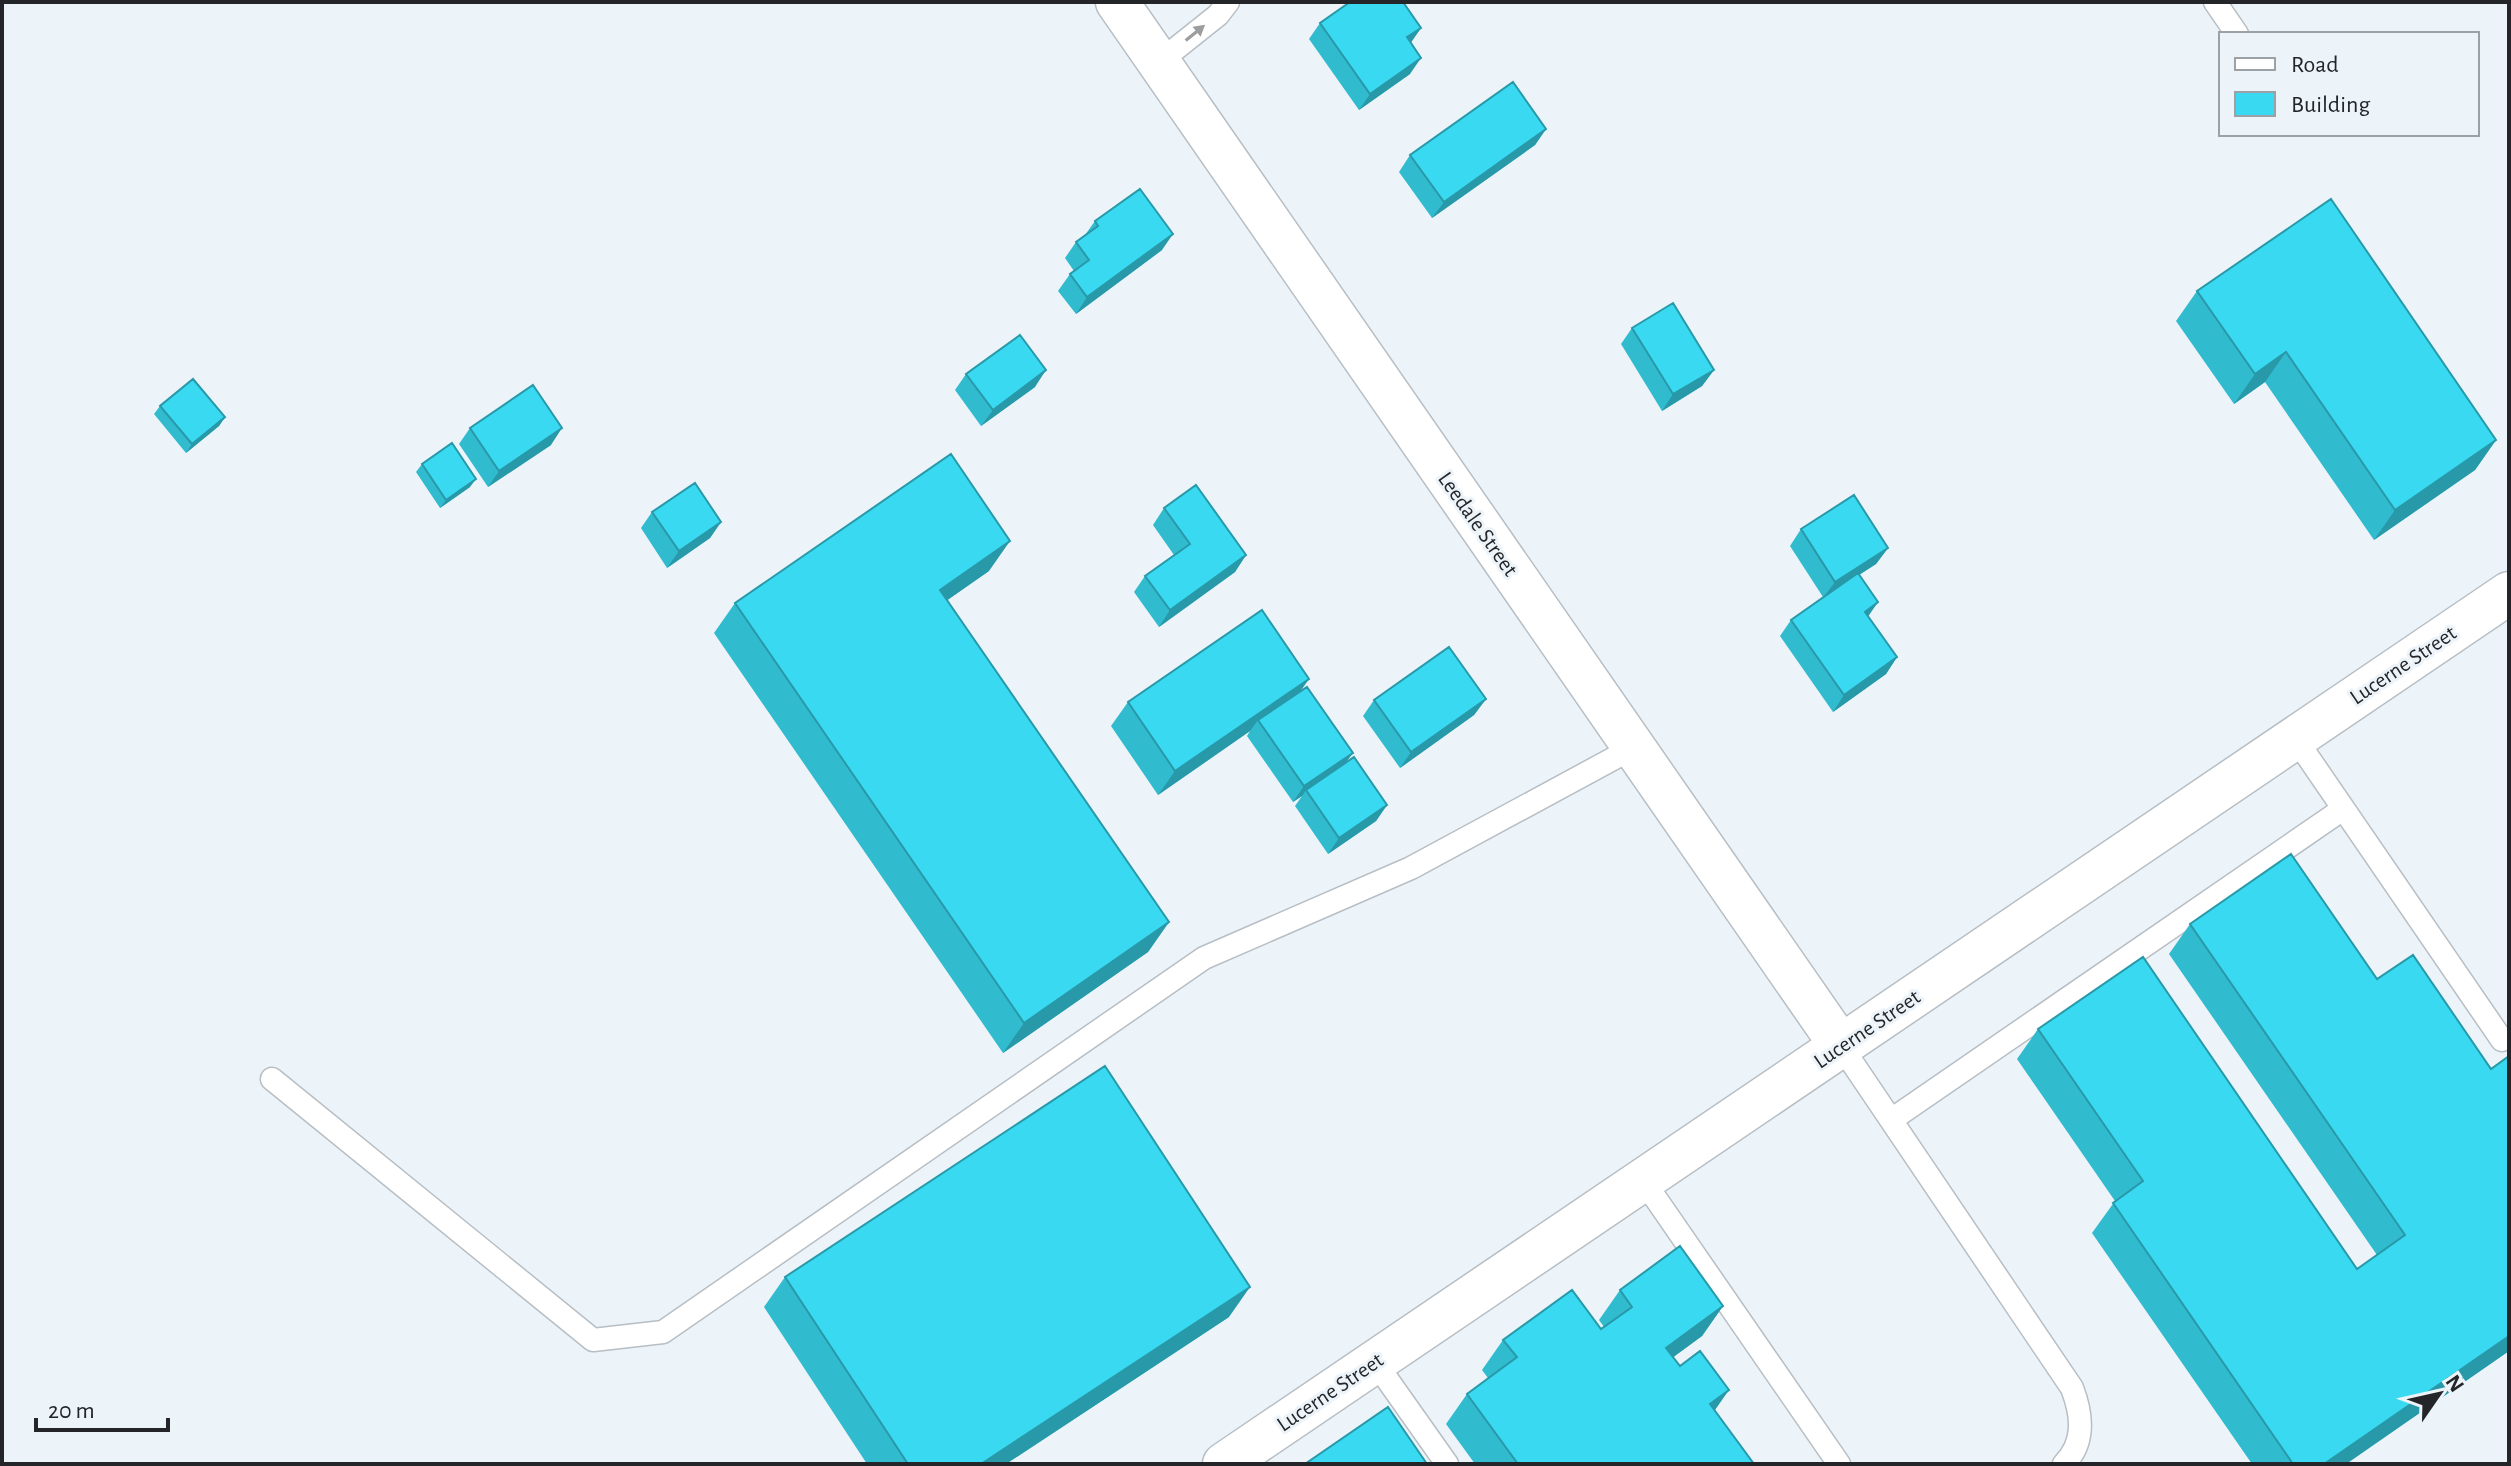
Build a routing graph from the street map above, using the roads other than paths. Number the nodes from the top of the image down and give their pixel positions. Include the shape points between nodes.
1 (1117, 2) edge
2 (1228, 2) edge
3 (2215, 2) edge
4 (2236, 32) edge
5 (1159, 62) junction
6 (2509, 593) edge
7 (2295, 738) junction
8 (1633, 748) junction
9 (2343, 809) junction
10 (2502, 1040) dead end
11 (1841, 1046) junction
12 (272, 1079) dead end
13 (1891, 1120) junction
14 (1643, 1180) junction
15 (1375, 1362) junction
16 (1224, 1464) edge
17 (1447, 1464) edge
18 (1839, 1464) edge
19 (2064, 1464) edge

1 - 5 street, Leedale Street
5 -> 2 lane
3 - 4 lane
5 - 8 street, Leedale Street
6 - 7 street, Lucerne Street
7 - 9 lane
7 - 11 street, Lucerne Street
8 - 11 street, Leedale Street
8 - 12 lane via 1411,868 1204,958 663,1332 593,1340
9 - 10 lane
9 - 13 lane
11 - 13 lane
11 - 14 street, Lucerne Street
13 - 19 lane via 2072,1388 2080,1411 2080,1436
14 - 15 street, Lucerne Street
14 - 18 lane
15 - 16 street, Lucerne Street
15 - 17 lane

